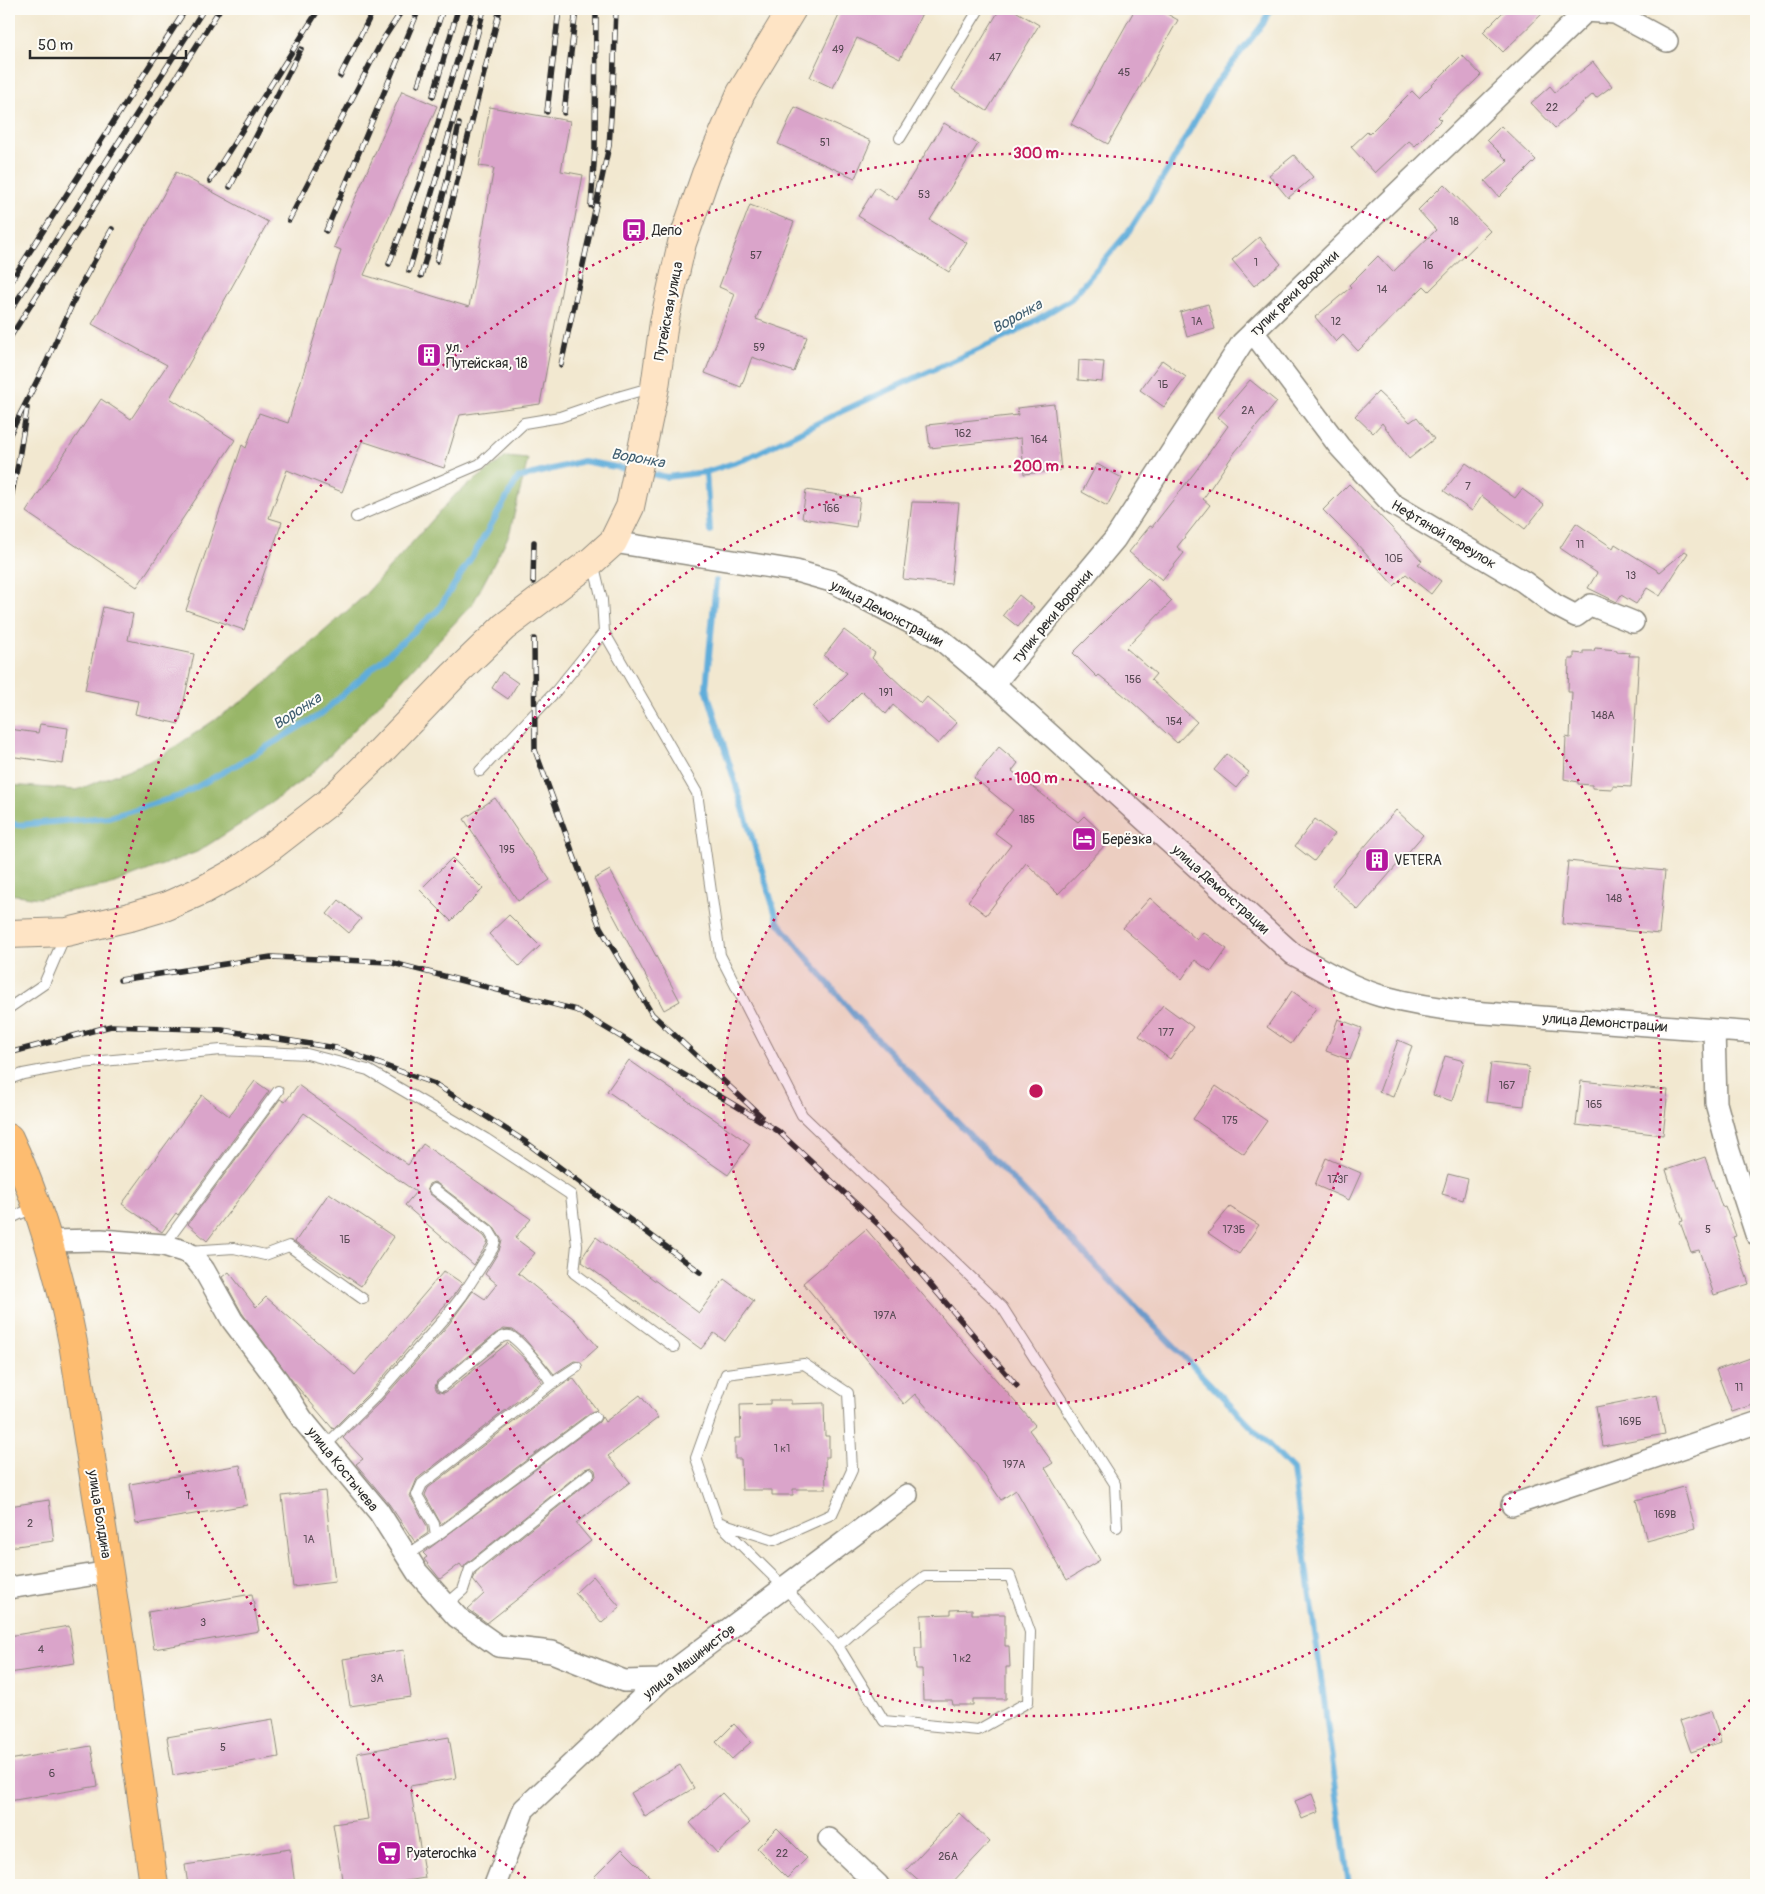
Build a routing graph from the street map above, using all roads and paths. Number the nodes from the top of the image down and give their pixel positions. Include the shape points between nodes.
1 (792, 9) edge
2 (979, 9) edge
3 (1667, 41) dead end
4 (900, 138) dead end
5 (1253, 332) junction
6 (655, 386) junction
7 (356, 517) dead end
8 (612, 542) junction
9 (593, 560) junction
10 (1633, 622) dead end
11 (604, 632) junction
12 (994, 684) junction
13 (480, 771) dead end
14 (67, 932) junction
15 (9, 934) edge
16 (9, 1008) edge
17 (1714, 1030) junction
18 (1756, 1033) edge
19 (9, 1079) edge
20 (278, 1091) dead end
21 (12, 1144) edge
22 (434, 1189) dead end
23 (38, 1205) junction
24 (9, 1219) edge
25 (1756, 1234) edge
26 (50, 1241) junction
27 (164, 1246) junction
28 (186, 1252) junction
29 (363, 1299) dead end
30 (674, 1347) dead end
31 (577, 1367) dead end
32 (551, 1384) junction
33 (442, 1386) dead end
34 (595, 1417) dead end
35 (1756, 1422) edge
36 (325, 1446) junction
37 (589, 1474) dead end
38 (907, 1495) dead end
39 (1512, 1505) dead end
40 (718, 1522) junction
41 (1118, 1527) dead end
42 (436, 1536) junction
43 (407, 1555) junction
44 (109, 1572) junction
45 (784, 1587) junction
46 (9, 1588) edge
47 (446, 1605) junction
48 (838, 1646) junction
49 (661, 1680) junction
50 (829, 1839) dead end
51 (154, 1885) edge
52 (495, 1885) edge
53 (878, 1885) edge

1 - 6 street, Путейская улица via 742,93 706,174 682,243 664,322
2 - 4 lane
3 - 5 street, тупик реки Воронки via 1615,12 1586,11
5 - 10 street, Нефтяной переулок via 1339,446 1391,503 1576,616 1591,605
5 - 12 street, тупик реки Воронки via 1242,343 1115,538
6 - 7 lane via 560,417 524,423 480,464
6 - 8 street, Путейская улица via 630,507
8 - 9 street, Путейская улица
8 - 12 street, улица Демонстрации via 796,570 831,581 938,637
9 - 11 lane via 602,600
9 - 14 street, Путейская улица via 504,627 328,802 267,850 211,886 167,906
11 - 13 lane via 556,691
11 - 41 lane via 697,793 720,955 802,1115 1002,1307 1115,1484
12 - 17 street, улица Демонстрации via 1293,954 1332,976 1380,995 1442,1008
14 - 15 street
14 - 16 lane via 44,984
17 - 18 street, улица Демонстрации
17 - 25 street via 1716,1103
19 - 30 lane via 81,1063 222,1050 307,1054 368,1070 486,1139 571,1195 577,1245 574,1273
20 - 27 lane
21 - 23 main road, улица Болдина
22 - 36 lane via 489,1231 495,1241 493,1248 444,1319 377,1395
23 - 24 lane
23 - 26 main road, улица Болдина
26 - 27 street, улица Костычева via 102,1240
26 - 44 main road, улица Болдина via 73,1342
27 - 28 street, улица Костычева
28 - 29 lane via 234,1248 265,1254 289,1246
28 - 36 street, улица Костычева via 199,1261 232,1320
31 - 32 lane
32 - 33 lane via 548,1376 519,1343 506,1336
32 - 42 lane via 422,1484 418,1495 434,1524
34 - 42 lane
35 - 39 street
36 - 43 street, улица Костычева via 379,1512
37 - 47 lane via 470,1569 463,1590
38 - 45 street, улица Машинистов
40 - 40 lane via 774,1540 832,1514 852,1470 848,1393 804,1364 726,1374 696,1458
40 - 45 lane
42 - 43 lane
43 - 47 street, улица Костычева via 417,1572
44 - 46 street
44 - 51 main road, улица Болдина
45 - 48 lane
45 - 49 street, улица Машинистов
47 - 49 street, улица Костычева via 457,1617 498,1646 552,1652 624,1681
48 - 48 lane via 884,1721 978,1730 1028,1702 1030,1632 1010,1576 925,1576
49 - 52 street, улица Машинистов via 524,1809
50 - 53 street

